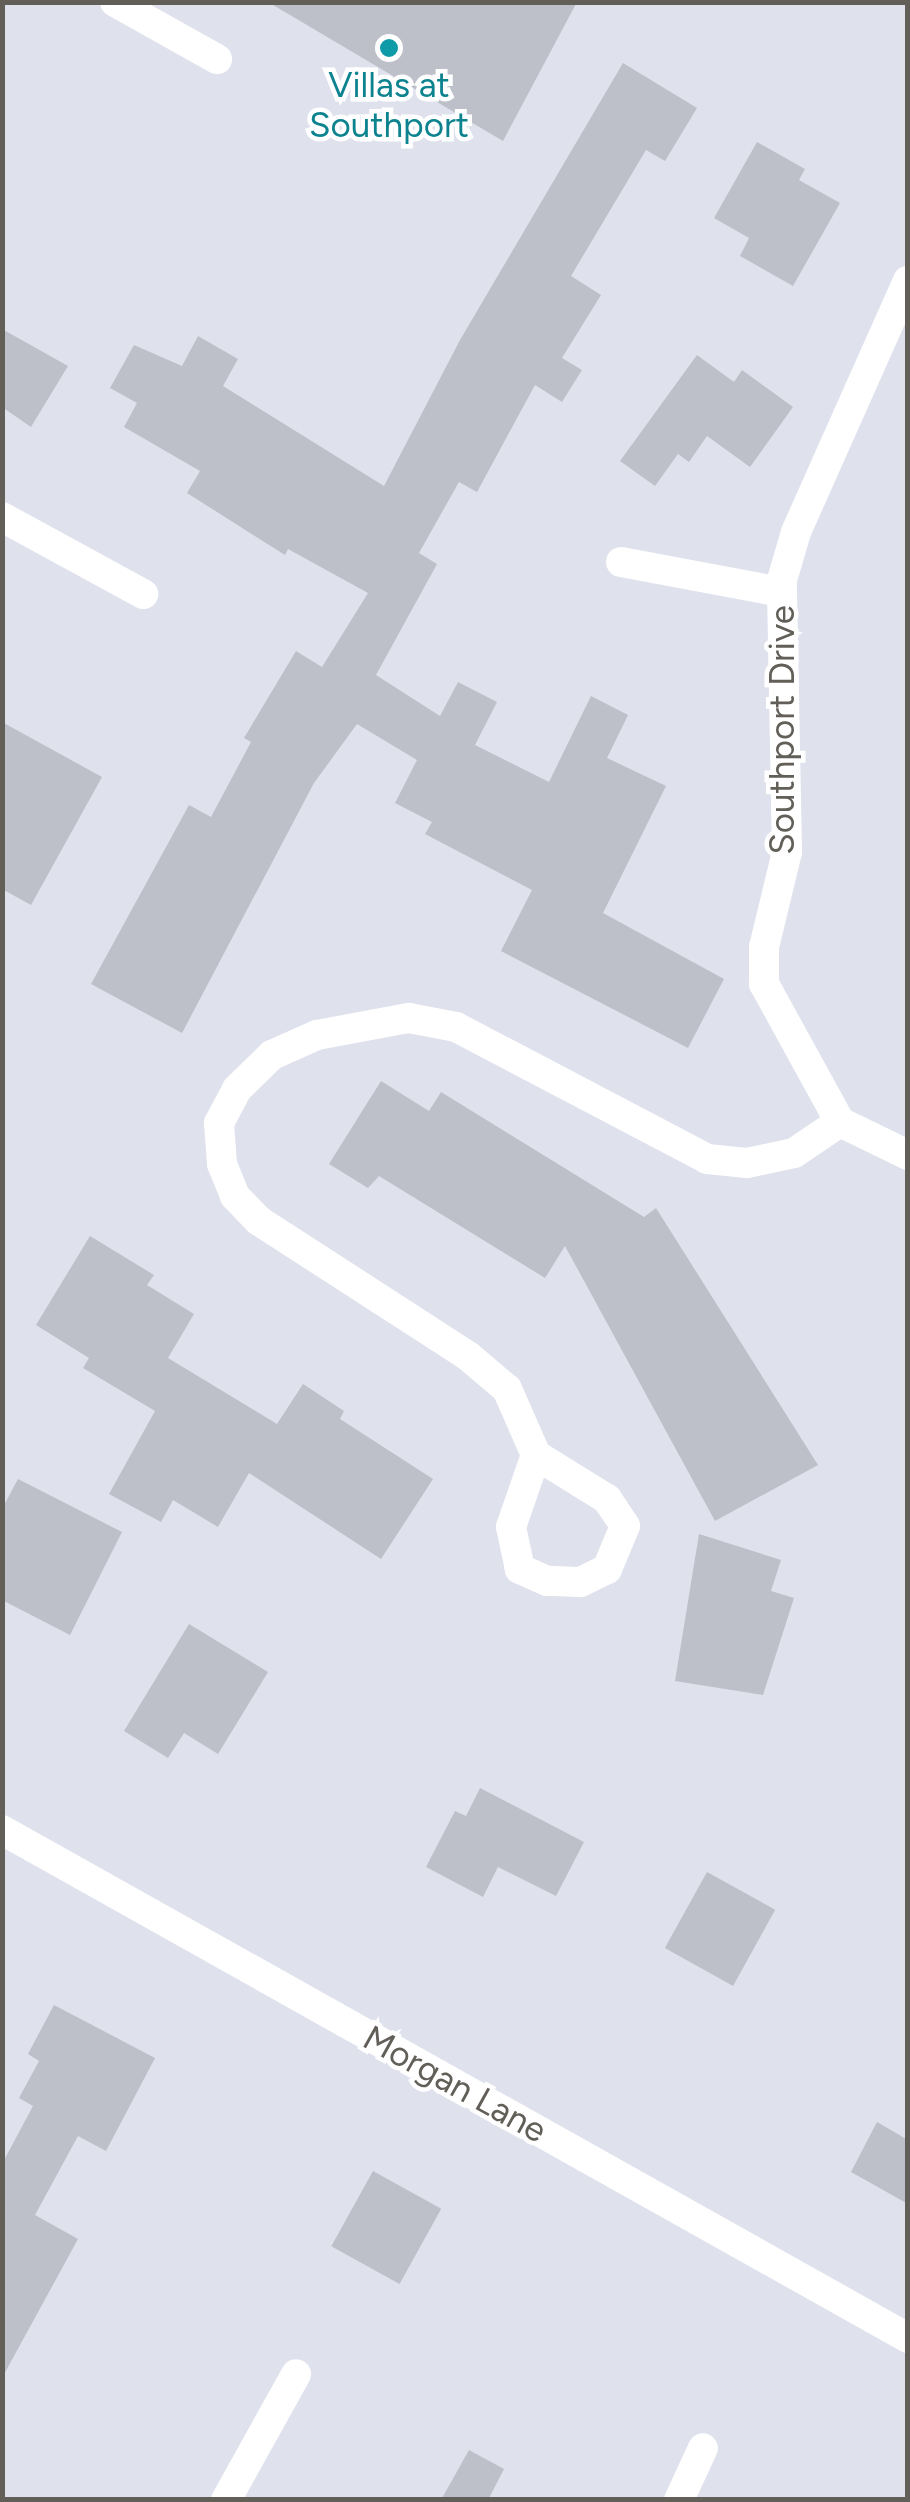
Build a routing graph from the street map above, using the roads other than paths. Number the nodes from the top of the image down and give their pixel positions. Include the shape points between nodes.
1 (114, 2) edge
2 (217, 58) dead end
3 (908, 281) edge
4 (2, 517) edge
5 (621, 562) dead end
6 (782, 592) junction
7 (143, 594) dead end
8 (840, 1122) junction
9 (908, 1155) edge
10 (536, 1455) dead end
11 (2, 1830) edge
12 (908, 2338) edge
13 (296, 2374) dead end
14 (703, 2448) dead end
15 (226, 2500) edge
16 (679, 2500) edge

1 - 2 street
3 - 6 street, Southport Drive via 796,532
4 - 7 street
5 - 6 street
6 - 8 street, Southport Drive via 787,852 764,947 764,984
8 - 9 street
8 - 10 street via 794,1153 747,1164 707,1159 456,1027 410,1018 317,1035 272,1055 238,1089 219,1123 222,1164 235,1196 259,1221 507,1389
11 - 12 street, Morgan Lane
13 - 15 street
14 - 16 street

